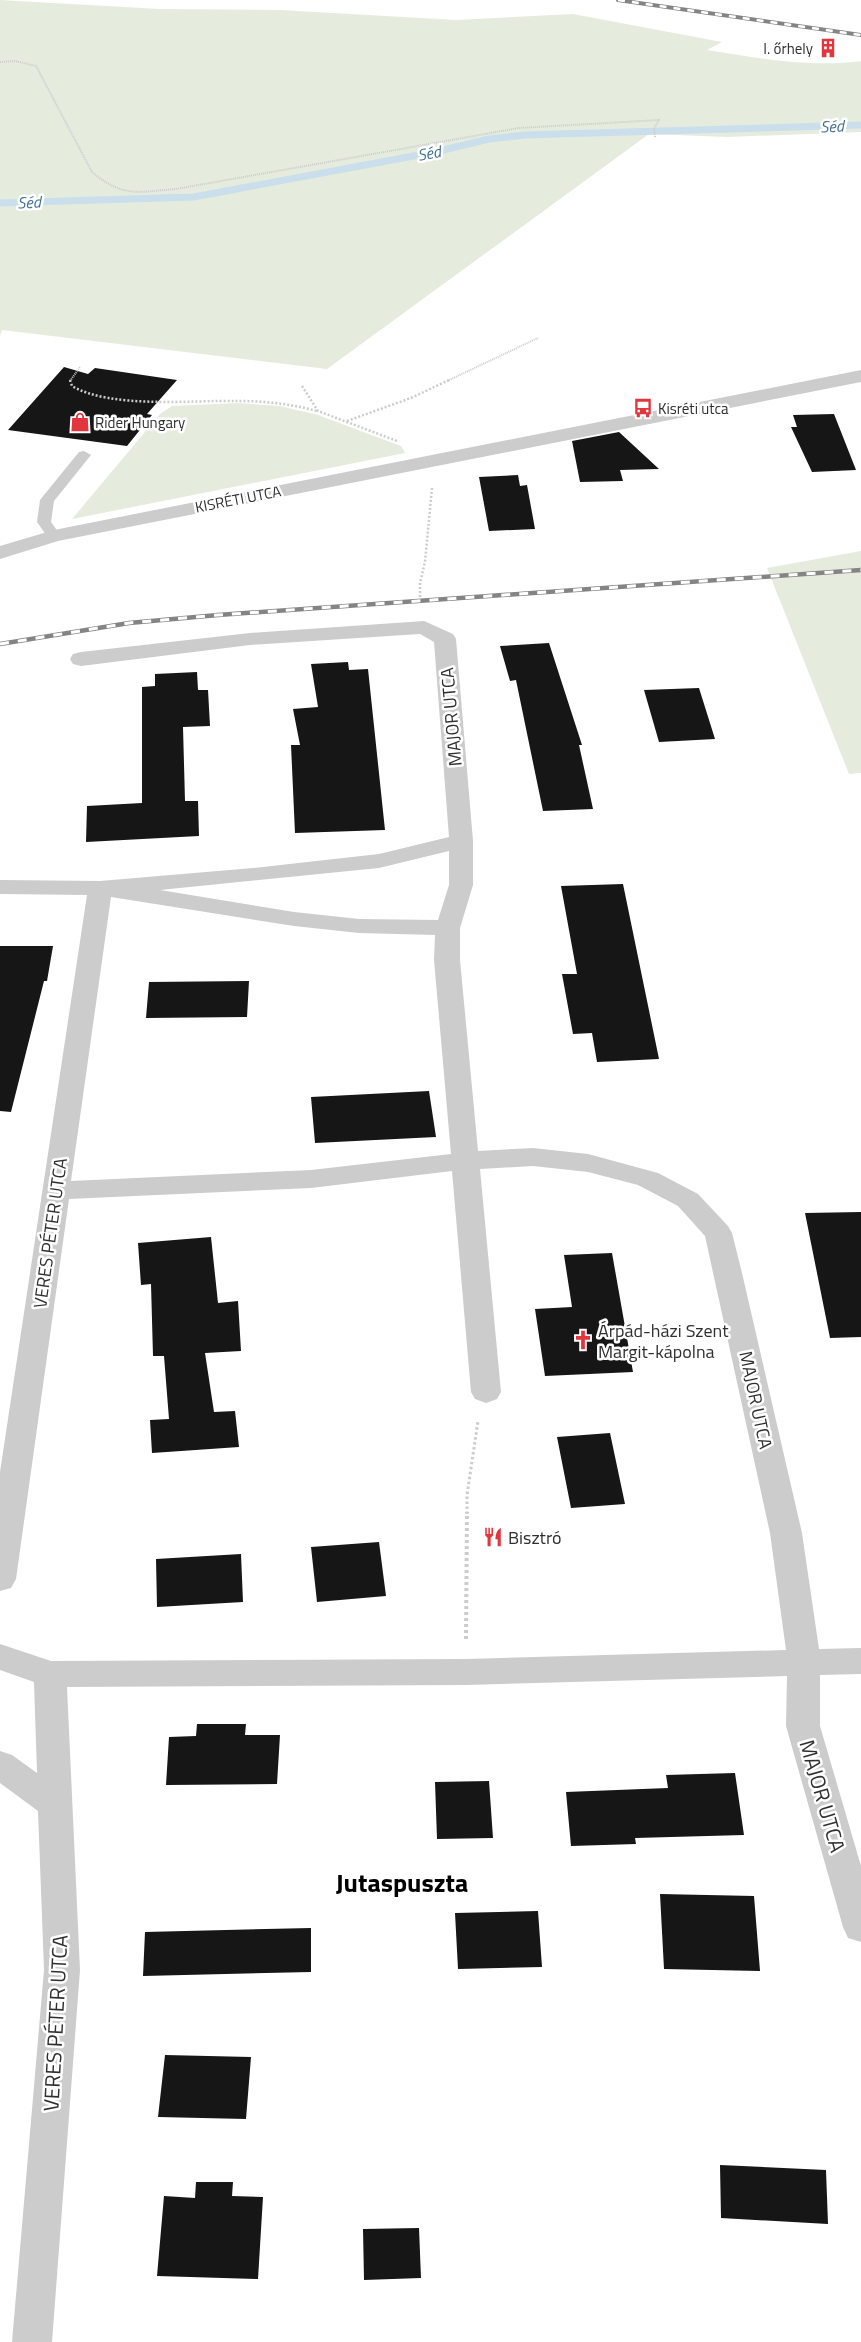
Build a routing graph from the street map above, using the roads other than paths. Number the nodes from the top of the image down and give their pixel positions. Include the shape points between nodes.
1 (861, 376) edge
2 (84, 455) dead end
3 (54, 536) junction
4 (0, 553) edge
5 (81, 659) dead end
6 (461, 841) junction
7 (0, 887) edge
8 (100, 888) junction
9 (448, 928) junction
10 (465, 1161) junction
11 (56, 1190) junction
12 (486, 1392) road end
13 (0, 1579) edge
14 (0, 1657) edge
15 (861, 1660) edge
16 (804, 1663) junction
17 (50, 1674) junction
18 (0, 1764) edge
19 (55, 1804) junction
20 (861, 1927) edge
21 (32, 2342) edge

1 - 3 street, KISRÉTI UTCA
2 - 3 lane via 47,500 44,522
3 - 4 street, KISRÉTI UTCA
5 - 6 street, MAJOR UTCA via 250,639 424,627 445,639
6 - 8 street via 379,860
6 - 9 street, MAJOR UTCA via 460,885
7 - 8 street
8 - 9 street via 294,919 359,926
8 - 11 street, VERES PÉTER UTCA
9 - 10 street, MAJOR UTCA via 447,960
10 - 11 street via 311,1179
10 - 12 street, MAJOR UTCA
10 - 16 street, MAJOR UTCA via 533,1157 588,1163 648,1179 688,1200 718,1233 786,1533
11 - 13 street, VERES PÉTER UTCA
14 - 17 street
15 - 16 street
16 - 17 street via 466,1672
16 - 20 street, MAJOR UTCA via 803,1726
17 - 19 street, VERES PÉTER UTCA
18 - 19 street
19 - 21 street, VERES PÉTER UTCA via 62,1970

